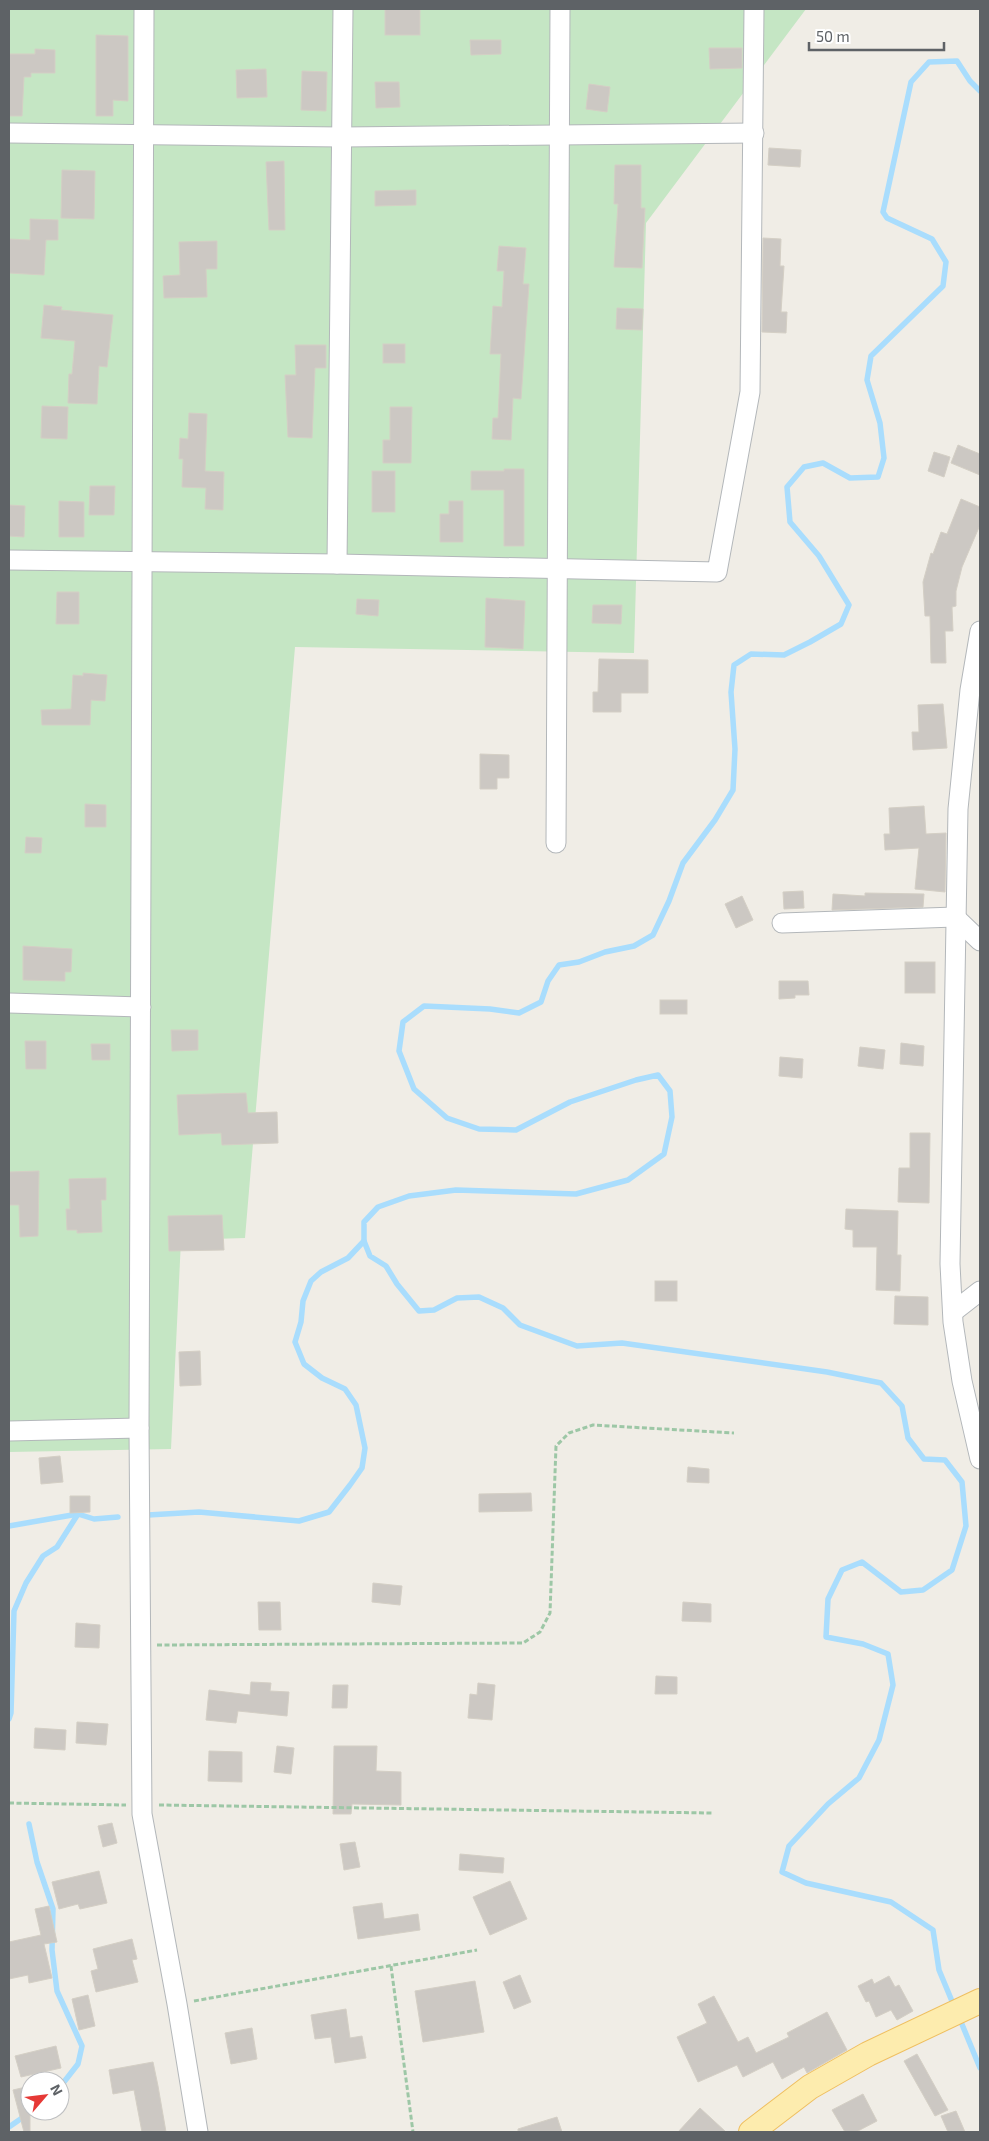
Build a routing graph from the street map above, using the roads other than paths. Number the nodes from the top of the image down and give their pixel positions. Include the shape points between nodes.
1 (144, 9) edge
2 (343, 9) edge
3 (560, 9) edge
4 (754, 9) edge
5 (9, 133) edge
6 (143, 134) junction
7 (754, 134) junction
8 (560, 136) junction
9 (342, 137) junction
10 (9, 560) edge
11 (141, 561) junction
12 (337, 564) junction
13 (558, 568) junction
14 (980, 631) edge
15 (556, 843) dead end
16 (955, 917) junction
17 (782, 923) dead end
18 (978, 934) edge
19 (9, 1003) edge
20 (141, 1007) junction
21 (980, 1291) edge
22 (953, 1312) junction
23 (139, 1428) junction
24 (9, 1431) edge
25 (980, 1459) edge
26 (977, 2003) edge
27 (198, 2132) edge
28 (751, 2132) edge

1 - 6 street
2 - 9 street
3 - 8 street
4 - 7 street
5 - 6 street
6 - 9 street
6 - 11 street
7 - 8 street
7 - 13 street via 750,392 717,572
8 - 9 street
8 - 13 street
9 - 12 street
10 - 11 street
11 - 12 street
11 - 20 street
12 - 13 street
13 - 15 street
14 - 16 street via 970,690 958,809
16 - 17 street
16 - 18 street
16 - 22 street via 950,1264
19 - 20 street
20 - 23 street
21 - 22 street
22 - 25 street via 962,1381
23 - 24 street
23 - 27 street via 142,1814
26 - 28 main road via 868,2054 810,2087

